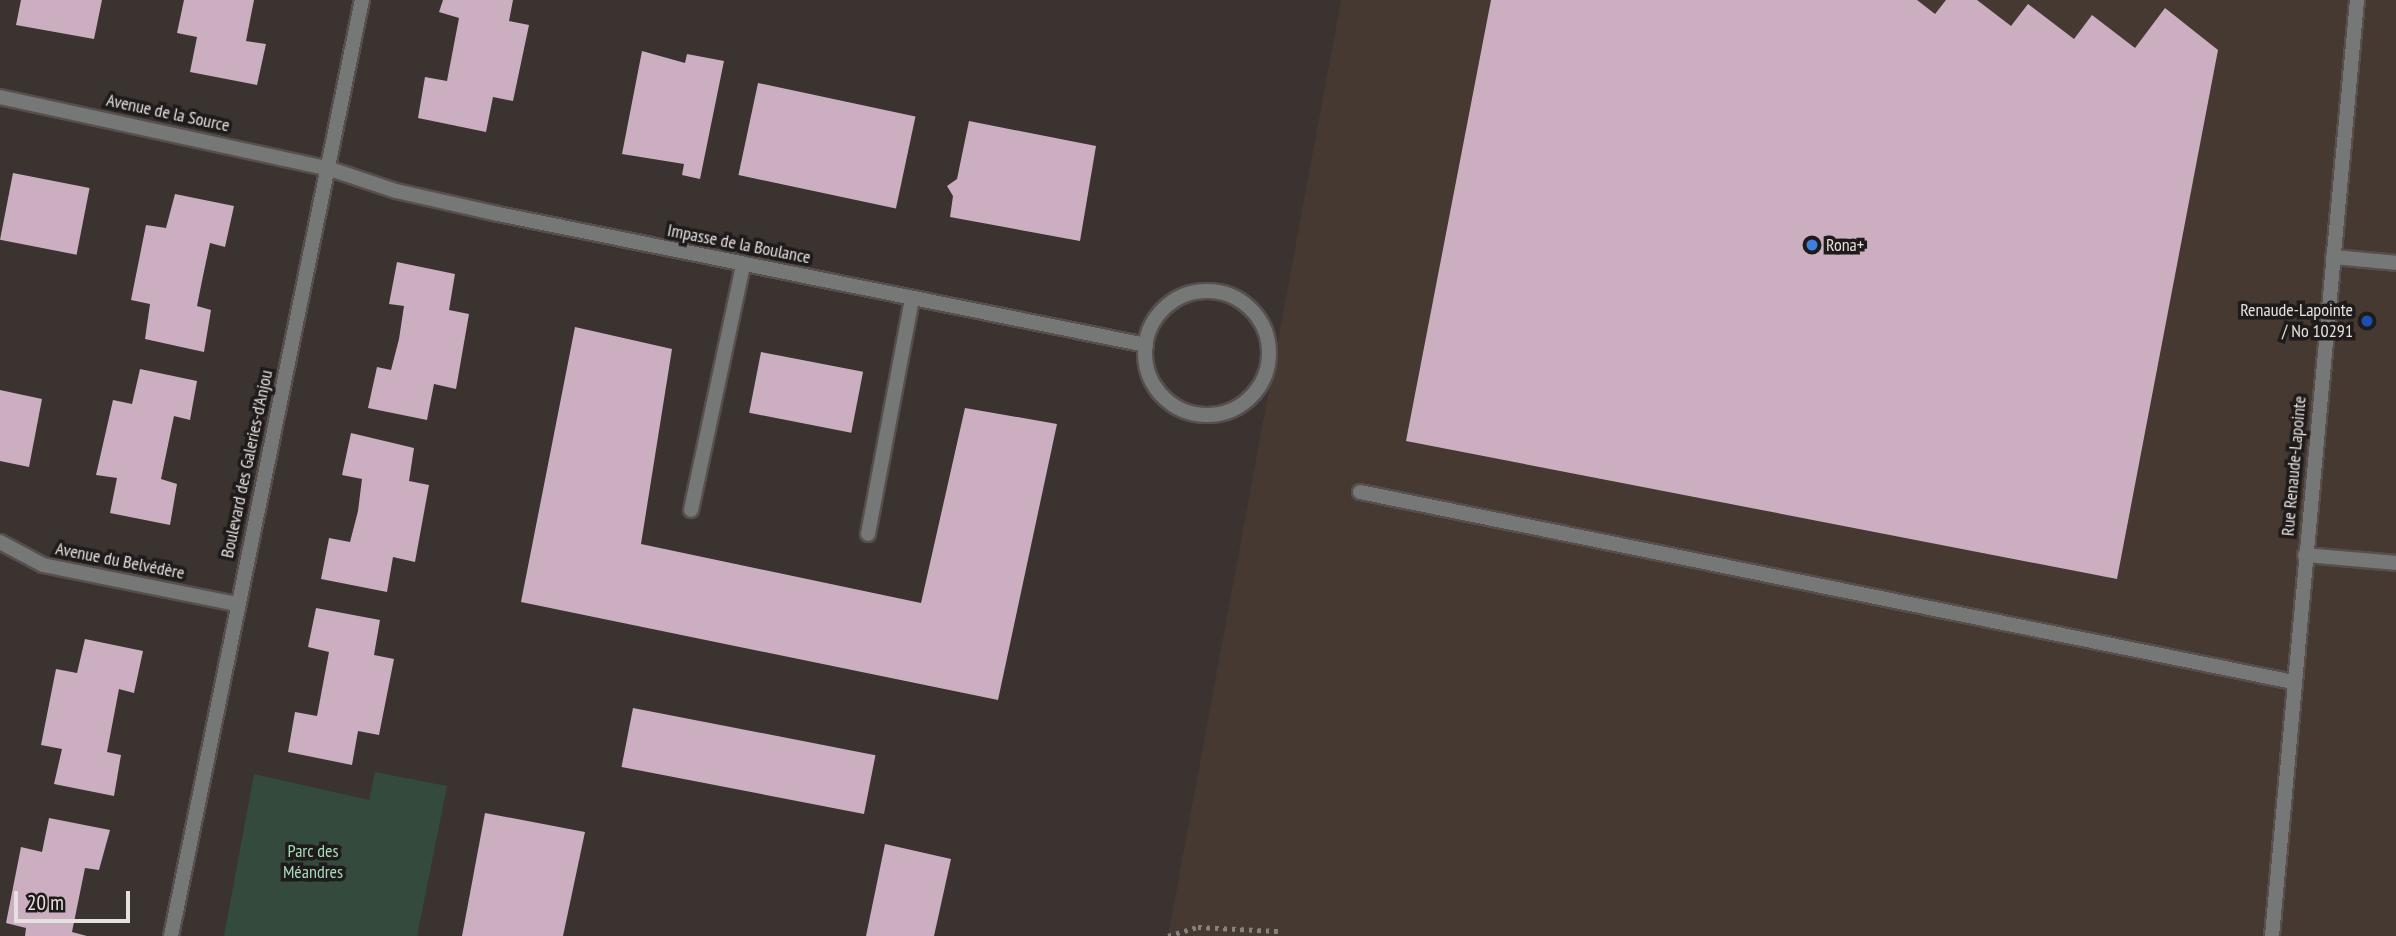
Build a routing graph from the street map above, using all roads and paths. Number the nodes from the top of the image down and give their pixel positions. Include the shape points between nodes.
1 (362, 0) edge
2 (2357, 0) edge
3 (0, 97) edge
4 (327, 168) junction
5 (2333, 257) junction
6 (2396, 263) edge
7 (743, 265) junction
8 (912, 298) junction
9 (1146, 345) junction
10 (1360, 492) dead end
11 (691, 510) dead end
12 (868, 534) dead end
13 (0, 542) edge
14 (2305, 555) junction
15 (2396, 563) edge
16 (237, 604) junction
17 (2292, 682) junction
18 (1278, 931) dead end
19 (171, 936) edge
20 (1168, 936) edge
21 (2272, 936) edge

1 - 4 street, Boulevard des Galeries-d'Anjou
2 - 5 street, Rue Renaude-Lapointe
3 - 4 street, Avenue de la Source
4 - 7 street, Impasse de la Boulance via 396,191
4 - 16 street, Boulevard des Galeries-d'Anjou
5 - 6 street
5 - 14 street, Rue Renaude-Lapointe
7 - 8 street, Impasse de la Boulance
7 - 11 street
8 - 9 street, Impasse de la Boulance
8 - 12 street
9 - 9 street via 1153,384 1182,410 1201,415 1221,414 1254,395 1270,357 1258,317 1243,302 1224,293 1192,293 1164,308
10 - 17 street
13 - 16 street, Avenue du Belvédère via 43,565
14 - 15 street
14 - 17 street, Rue Renaude-Lapointe
16 - 19 street, Boulevard des Galeries-d'Anjou
17 - 21 street, Rue Renaude-Lapointe
18 - 20 path via 1198,927

